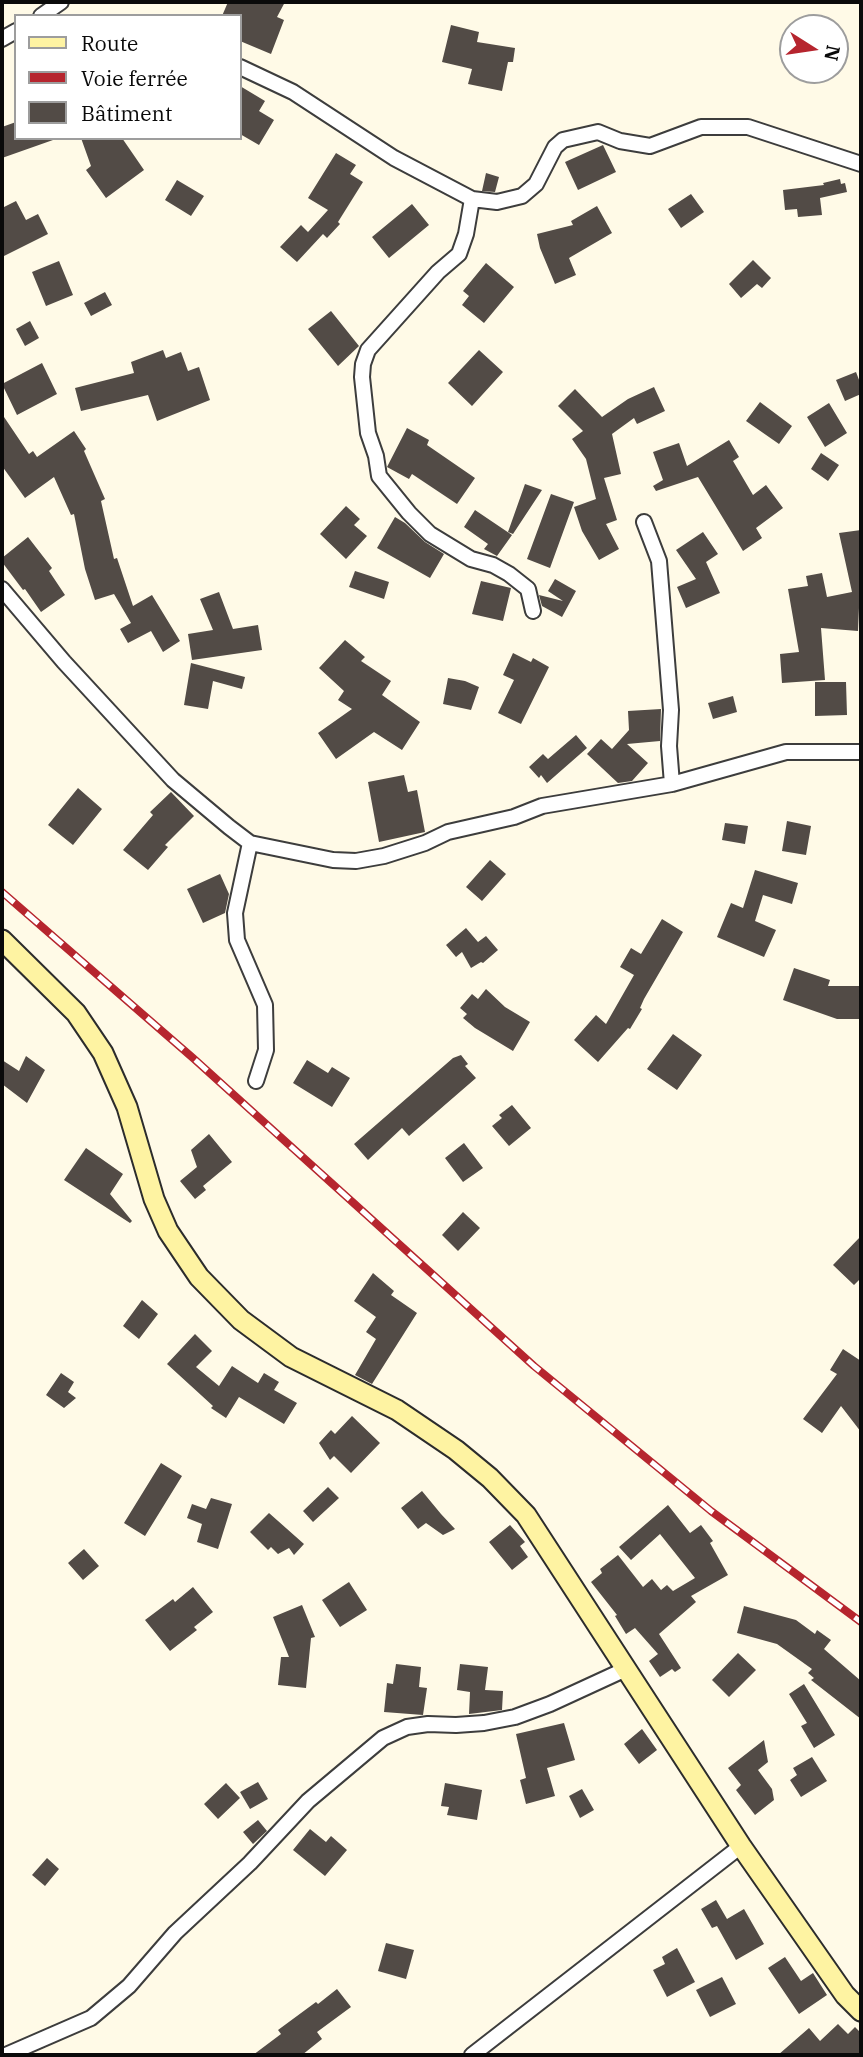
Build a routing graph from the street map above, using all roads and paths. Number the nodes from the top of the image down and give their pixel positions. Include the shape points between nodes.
1 (61, 2) edge
2 (44, 14) edge
3 (242, 68) edge
4 (861, 164) edge
5 (472, 199) junction
6 (645, 522) dead end
7 (2, 589) edge
8 (533, 611) dead end
9 (861, 752) edge
10 (672, 784) junction
11 (250, 843) junction
12 (2, 940) edge
13 (256, 1081) dead end
14 (626, 1669) junction
15 (741, 1846) junction
16 (861, 2011) edge
17 (6, 2055) edge
18 (472, 2055) edge

1 - 2 street
3 - 5 street via 293,92 394,158
4 - 5 street via 748,128 701,127 650,146 598,132 563,140 536,184 522,196 497,202
5 - 8 street via 459,254 368,350 362,377 368,433 379,477 408,513 430,534 471,559 509,574 528,589
6 - 10 street via 659,561
7 - 11 street via 173,779
9 - 10 street via 786,752
10 - 11 street via 542,806 356,861
11 - 13 street via 235,913 237,940 265,1005 265,1050
12 - 14 street via 76,1013 103,1053 127,1107 154,1199 168,1231 199,1277 241,1320 290,1357 397,1410 490,1478 526,1515
14 - 15 street
14 - 17 street via 515,1717 407,1727 383,1738 308,1801 175,1933 129,1986 90,2018
15 - 16 street via 845,1995
15 - 18 street

